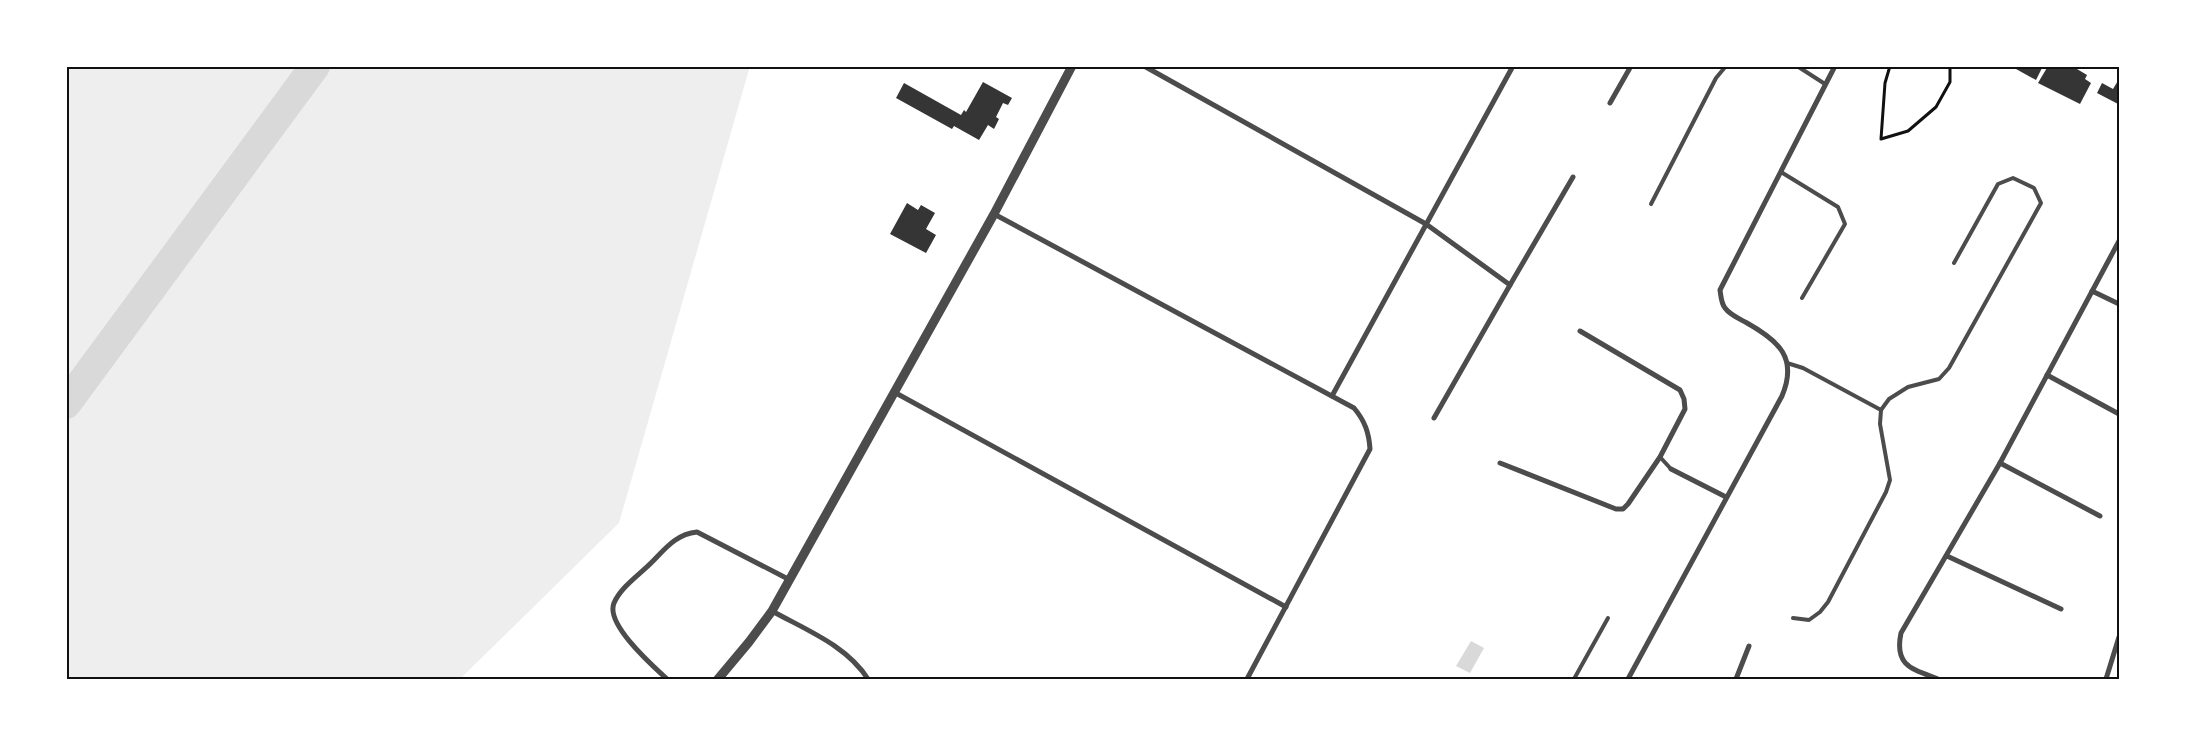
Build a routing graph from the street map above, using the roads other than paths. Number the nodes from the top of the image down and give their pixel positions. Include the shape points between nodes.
1 (1072, 66) edge
2 (1144, 66) edge
3 (1513, 66) edge
4 (1630, 66) edge
5 (1726, 66) edge
6 (1797, 66) edge
7 (1835, 66) edge
8 (1825, 84) junction
9 (1610, 103) dead end
10 (1781, 172) junction
11 (1573, 177) dead end
12 (1650, 204) dead end
13 (994, 214) junction
14 (1426, 224) junction
15 (2119, 242) edge
16 (1954, 263) dead end
17 (1510, 285) junction
18 (2092, 291) junction
19 (1802, 298) dead end
20 (2119, 304) edge
21 (1580, 331) dead end
22 (1787, 363) junction
23 (2047, 374) junction
24 (893, 392) junction
25 (1332, 396) junction
26 (1880, 410) junction
27 (2119, 414) edge
28 (1434, 418) dead end
29 (1660, 457) junction
30 (1500, 463) dead end
31 (2000, 463) junction
32 (1671, 469) joint
33 (1726, 497) junction
34 (2100, 516) dead end
35 (1947, 556) junction
36 (790, 580) junction
37 (1286, 607) junction
38 (2061, 609) dead end
39 (772, 611) junction
40 (1608, 618) dead end
41 (1793, 618) dead end
42 (2119, 637) edge
43 (1749, 646) dead end
44 (668, 679) edge
45 (718, 679) edge
46 (868, 679) edge
47 (1247, 679) edge
48 (1574, 679) edge
49 (1628, 679) edge
50 (1736, 679) edge
51 (1938, 679) edge
52 (2106, 679) edge

1 - 13 street
2 - 14 street
3 - 14 street
4 - 9 street
5 - 12 lane via 1716,78
6 - 8 lane
7 - 8 street
8 - 10 street
10 - 19 lane via 1838,207 1845,224
10 - 22 street via 1720,290 1725,309 1767,334 1782,348
11 - 17 street
13 - 24 street
13 - 25 street
14 - 17 street
14 - 25 street
15 - 18 street
16 - 26 lane via 1998,184 2013,178 2034,188 2041,202 1948,368 1939,379 1908,386
17 - 28 street
18 - 20 street
18 - 23 street
21 - 29 street via 1680,390 1685,409
22 - 26 lane via 1803,368
22 - 33 street via 1788,380 1782,396
23 - 27 street
23 - 31 street
24 - 36 street
24 - 37 street
25 - 37 street via 1360,415 1367,428 1370,449
26 - 41 lane via 1890,480 1886,492 1828,602 1809,620
29 - 30 street via 1623,509
29 - 32 lane
31 - 34 street
31 - 35 street
32 - 33 street
33 - 49 street
35 - 38 street
35 - 51 street via 1901,633 1899,644 1900,657 1909,666
36 - 39 street
36 - 44 street via 697,532 678,536 621,592 613,604 618,626
37 - 47 street
39 - 45 street
39 - 46 street via 835,646 854,660
40 - 48 lane
42 - 52 street
43 - 50 street

